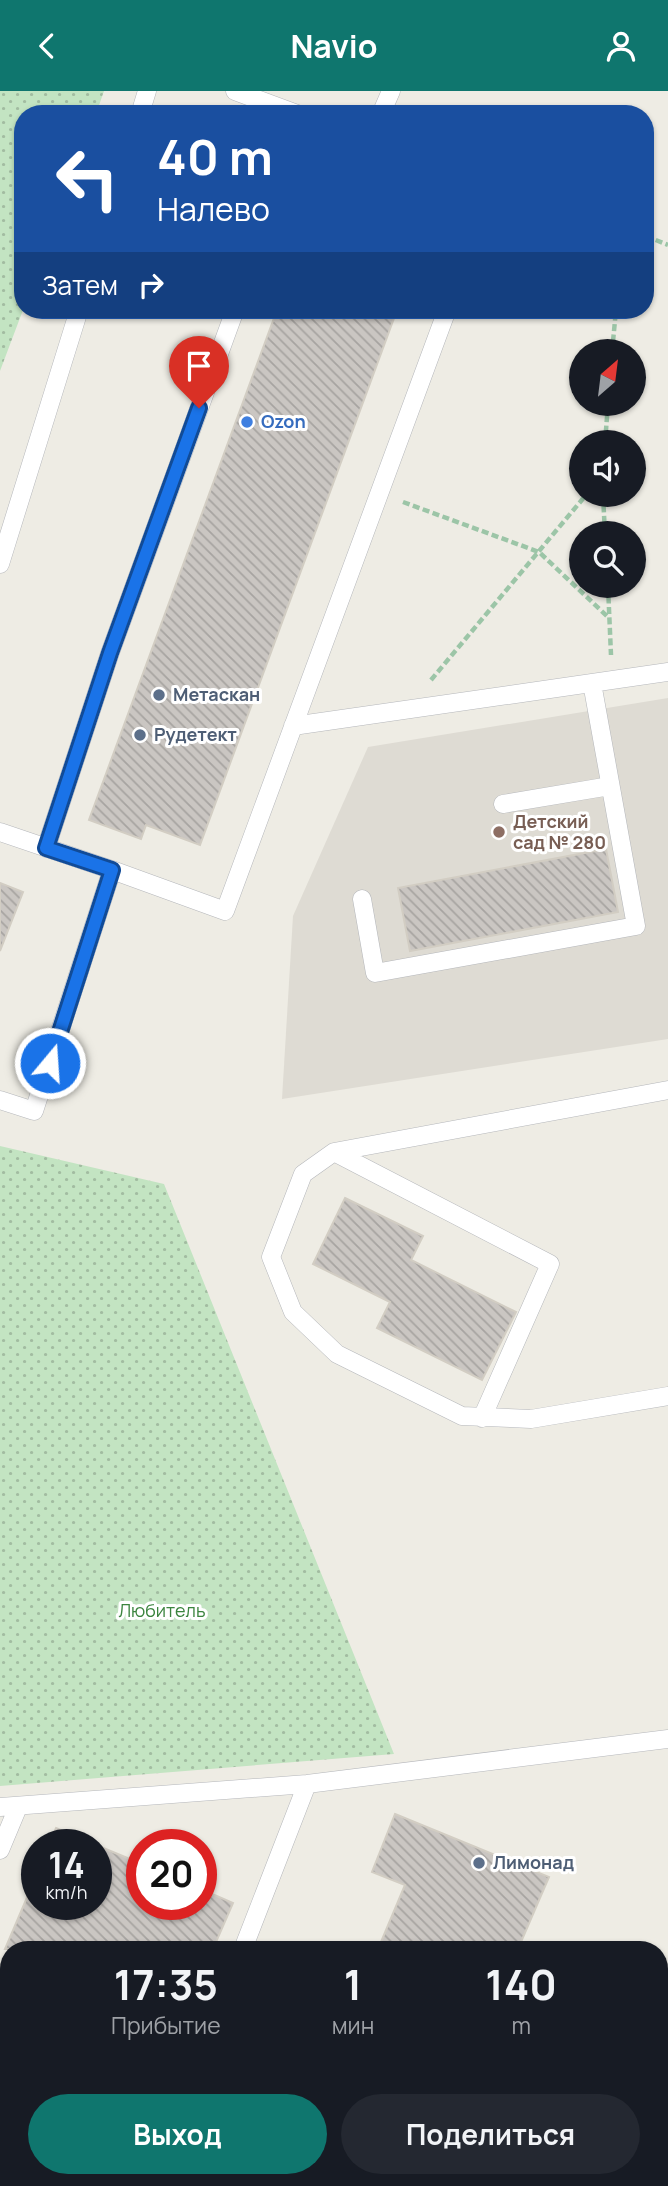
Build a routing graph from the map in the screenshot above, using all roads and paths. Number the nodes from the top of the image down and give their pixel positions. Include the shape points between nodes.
1 (235, 91) edge
2 (273, 105) edge
3 (76, 319) edge
4 (232, 319) edge
5 (443, 319) edge
6 (615, 319) edge
7 (613, 339) edge
8 (379, 493) junction
9 (576, 507) edge
10 (539, 552) junction
11 (0, 564) edge
12 (608, 598) edge
13 (609, 618) junction
14 (668, 672) edge
15 (612, 680) junction
16 (592, 683) junction
17 (406, 709) junction
18 (293, 726) junction
19 (610, 786) junction
20 (503, 803) dead end
21 (0, 832) edge
22 (46, 848) junction
23 (112, 870) junction
24 (362, 899) dead end
25 (668, 1090) edge
26 (0, 1100) edge
27 (334, 1152) junction
28 (668, 1396) edge
29 (482, 1418) junction
30 (668, 1739) edge
31 (307, 1784) junction
32 (9, 1807) edge
33 (0, 1850) edge
34 (246, 1941) edge

1 - 2 lane
3 - 11 lane
4 - 22 lane via 110,653
5 - 8 lane
6 - 7 path
8 - 10 path
8 - 18 lane
9 - 10 path
10 - 13 path
10 - 17 path
12 - 13 path
13 - 15 path
14 - 15 lane
15 - 16 lane
16 - 17 lane
16 - 19 lane
17 - 18 lane
18 - 23 lane via 225,911
19 - 20 lane
19 - 24 lane via 636,926 375,973
21 - 22 lane
22 - 23 lane
23 - 26 lane via 34,1111
25 - 27 lane
27 - 29 lane via 303,1174 271,1257 293,1312 337,1354 462,1416
27 - 29 lane via 550,1264
28 - 29 lane via 531,1419
30 - 31 lane
31 - 32 lane
31 - 34 lane
32 - 33 lane

